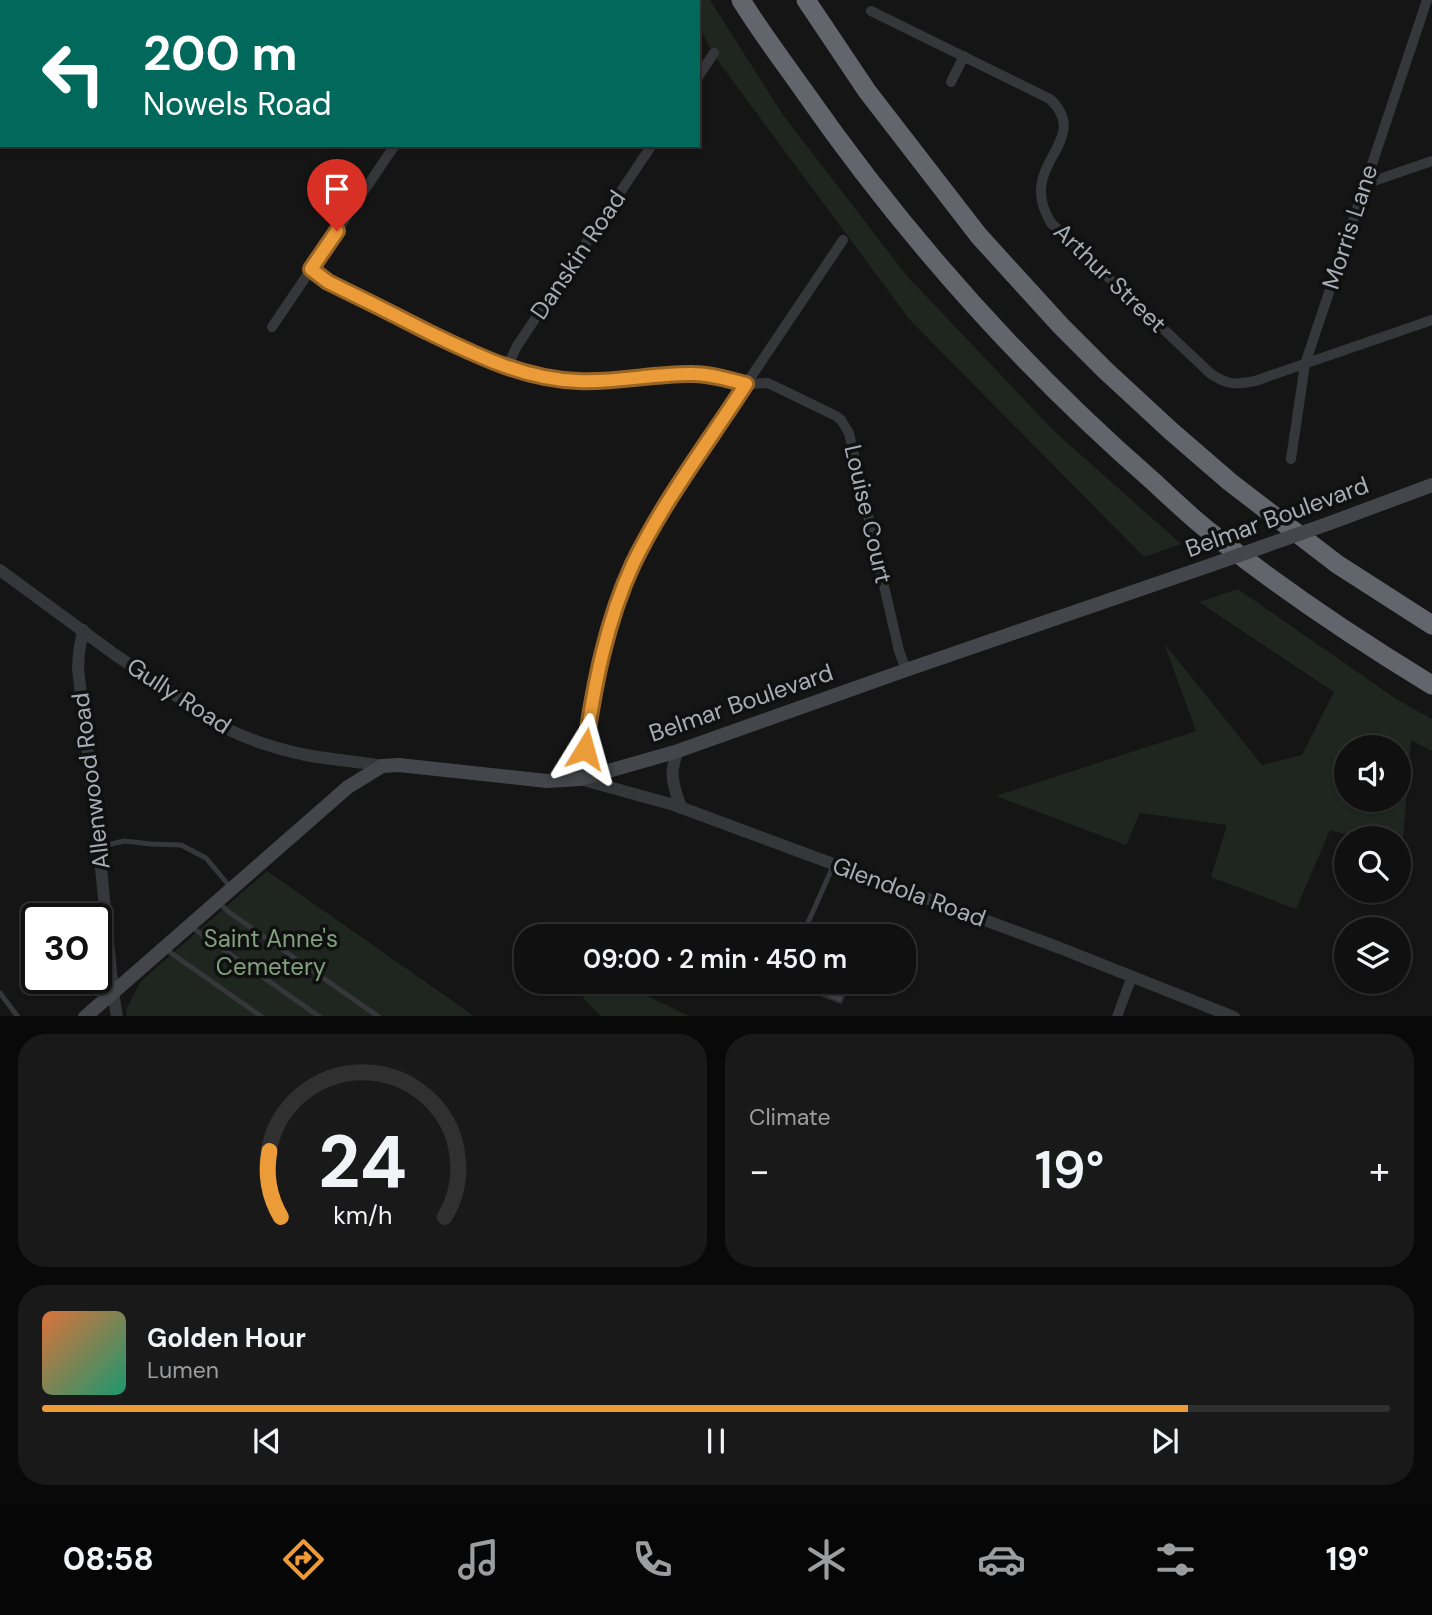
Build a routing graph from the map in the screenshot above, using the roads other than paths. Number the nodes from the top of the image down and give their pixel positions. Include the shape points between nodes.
1 (741, 0) edge
2 (806, 0) edge
3 (1428, 3) edge
4 (872, 11) dead end
5 (714, 53) dead end
6 (964, 56) junction
7 (700, 74) edge
8 (951, 82) dead end
9 (394, 147) edge
10 (651, 147) edge
11 (1432, 161) edge
12 (1364, 184) junction
13 (843, 240) dead end
14 (311, 269) junction
15 (1432, 320) edge
16 (272, 327) dead end
17 (1305, 364) junction
18 (507, 367) junction
19 (746, 384) junction
20 (1291, 459) dead end
21 (1432, 485) edge
22 (0, 570) edge
23 (1432, 625) edge
24 (83, 630) junction
25 (906, 670) junction
26 (1432, 685) edge
27 (677, 751) junction
28 (382, 766) junction
29 (580, 779) junction
30 (681, 808) junction
31 (99, 847) junction
32 (834, 864) junction
33 (231, 888) junction
34 (217, 901) junction
35 (807, 924) edge
36 (189, 925) junction
37 (164, 947) junction
38 (1132, 976) junction
39 (113, 992) junction
40 (0, 993) edge
41 (17, 1016) edge
42 (86, 1016) edge
43 (117, 1016) edge
44 (261, 1016) edge
45 (319, 1016) edge
46 (378, 1016) edge
47 (1117, 1016) edge
48 (1232, 1016) edge

1 - 26 highway via 837,140 896,216 1054,391 1210,531 1279,584
2 - 23 highway via 867,91 979,236 1070,335 1230,482 1337,564
3 - 12 street, Morris Lane
4 - 6 street, Arthur Street
5 - 7 street
6 - 8 street
6 - 17 street, Arthur Street via 1058,106 1065,128 1041,183 1045,213 1210,374 1238,384
9 - 14 street
10 - 18 street, Danskin Road
11 - 12 street
12 - 17 street, Morris Lane
13 - 19 street
14 - 16 street
14 - 18 street, Louise Court via 328,282
15 - 17 street, Arthur Street
17 - 20 street, Morris Lane
18 - 19 street, Louise Court via 577,381 706,374
19 - 25 street, Louise Court via 768,383 836,416 847,427
19 - 29 street via 653,527 620,596 604,646
21 - 25 main road, Belmar Boulevard, bridge
22 - 24 street, Gully Road
24 - 28 street, Gully Road via 206,717 240,735 306,755
24 - 31 street, Allenwood Road via 78,668
25 - 27 main road, Belmar Boulevard
27 - 29 main road, Belmar Boulevard
27 - 30 street via 673,776
28 - 29 main road, Belmar Boulevard via 547,781
28 - 33 main road via 348,787
29 - 30 street, Glendola Road
30 - 32 street, Glendola Road
31 - 33 lane via 124,841 181,845 206,858
31 - 39 street, Allenwood Road
32 - 35 lane
32 - 38 street, Glendola Road
33 - 34 main road
34 - 36 main road
34 - 46 lane
36 - 37 main road
36 - 45 lane
37 - 39 main road
37 - 44 lane
38 - 47 street
38 - 48 street, Glendola Road
39 - 42 main road
39 - 43 street, Allenwood Road
40 - 41 lane

